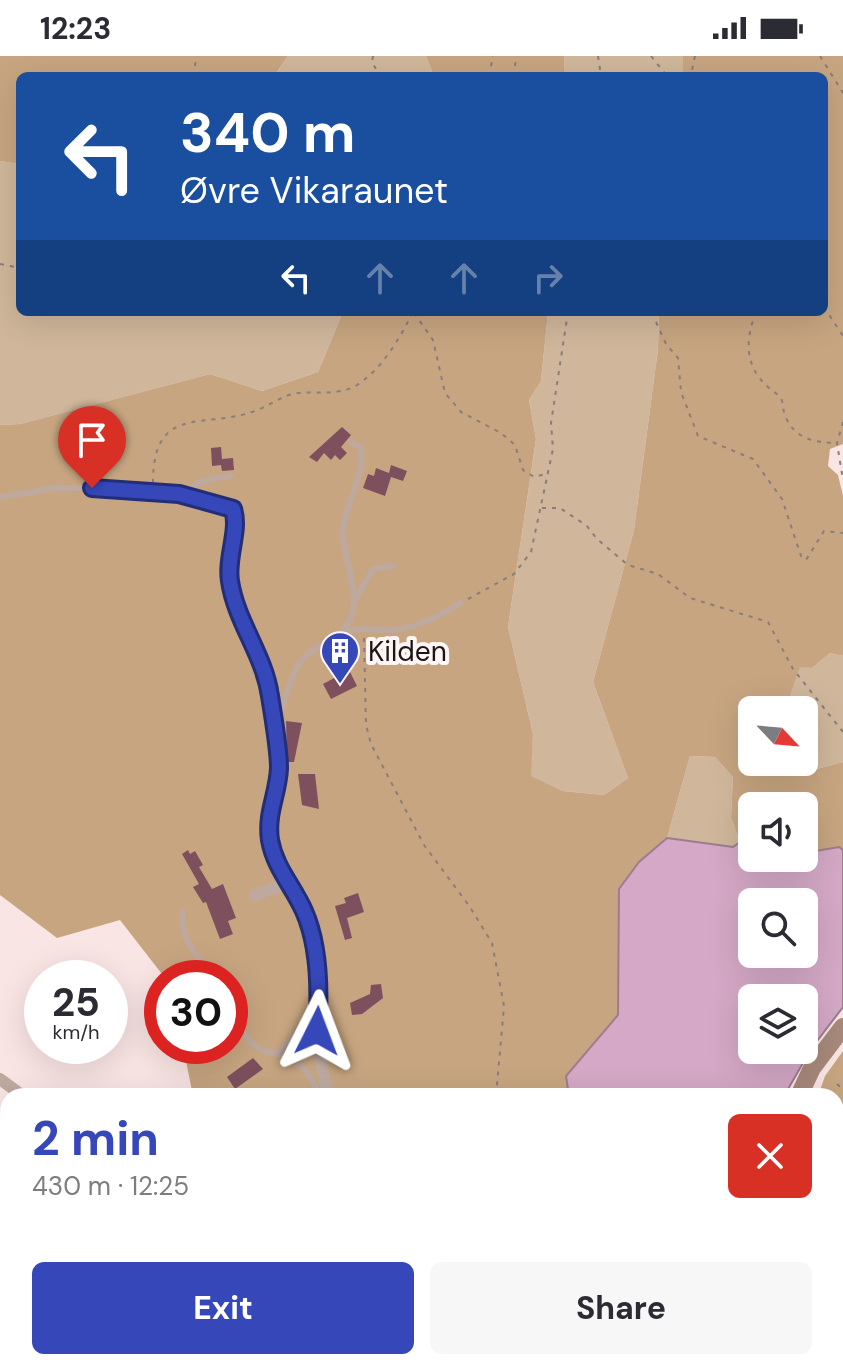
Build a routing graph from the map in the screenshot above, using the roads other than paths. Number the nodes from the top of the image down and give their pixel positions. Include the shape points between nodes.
1 (351, 442) dead end
2 (231, 476) dead end
3 (184, 495) junction
4 (2, 497) edge
5 (393, 566) dead end
6 (354, 602) junction
7 (460, 603) road end
8 (343, 632) junction
9 (274, 726) junction
10 (288, 883) junction
11 (255, 895) dead end
12 (183, 912) dead end
13 (199, 960) edge
14 (318, 1014) junction
15 (843, 1027) edge
16 (248, 1039) edge
17 (276, 1054) junction
18 (316, 1088) edge
19 (326, 1088) edge
20 (803, 1088) edge

1 - 6 lane via 361,454 343,535
2 - 3 lane via 200,481
3 - 4 lane via 55,488
3 - 9 lane via 233,509 231,590 263,666
5 - 6 lane via 373,569
6 - 8 lane
7 - 8 lane via 438,618 407,626
8 - 9 lane via 299,664
9 - 10 street via 279,767 268,811 269,835
10 - 11 street
10 - 14 street via 310,928
12 - 13 lane via 182,932
14 - 17 lane
14 - 19 street
15 - 20 main road
16 - 17 lane
17 - 18 lane via 305,1069

